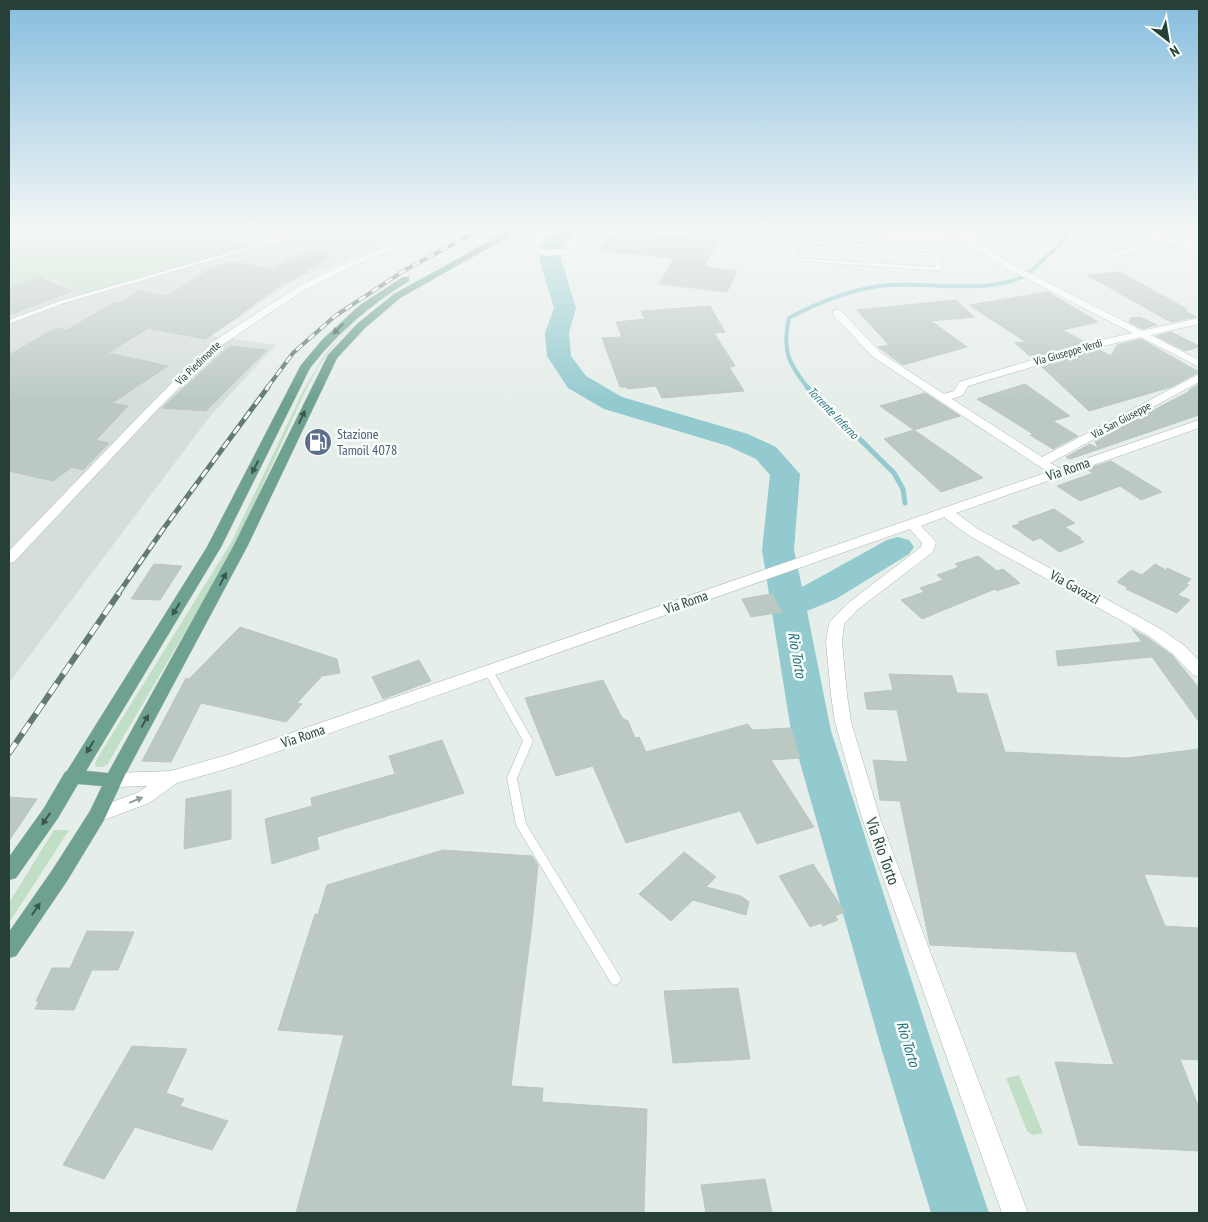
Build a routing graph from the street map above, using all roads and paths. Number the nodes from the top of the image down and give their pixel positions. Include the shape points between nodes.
1 (114, 287) edge
2 (304, 287) edge
3 (394, 287) edge
4 (413, 287) edge
5 (1049, 287) edge
6 (837, 313) dead end
7 (1199, 321) edge
8 (9, 322) edge
9 (1138, 334) junction
10 (1199, 364) edge
11 (1199, 377) edge
12 (943, 398) junction
13 (1199, 424) edge
14 (1042, 462) junction
15 (1058, 473) junction
16 (945, 512) junction
17 (911, 524) junction
18 (9, 559) edge
19 (1199, 670) edge
20 (489, 671) junction
21 (71, 777) junction
22 (171, 778) junction
23 (115, 780) junction
24 (97, 815) junction
25 (9, 872) edge
26 (9, 949) edge
27 (615, 979) dead end
28 (1015, 1213) edge

1 - 8 lane
2 - 18 street, Via Piedimonte via 218,343
3 -> 21 main road via 353,314 305,367 214,547
23 -> 4 main road via 241,544 332,357 360,326
5 - 9 street
6 - 12 street via 877,355
7 - 9 street, Via Giuseppe Verdi
9 - 10 street
9 - 12 street, Via Giuseppe Verdi via 963,384 959,393
11 - 14 street, Via San Giuseppe
12 - 14 street
13 - 15 street, Via Roma
14 - 15 street
15 - 16 street, Via Roma
16 - 17 street, Via Roma
16 - 19 street, Via Gavazzi via 973,532 1154,632
17 - 20 street, Via Roma
17 - 28 street, Via Rio Torto via 929,542 928,549 852,607 837,623 834,642 839,696 843,722 871,818
20 - 22 street, Via Roma via 230,761
20 - 27 lane via 528,741 512,778 521,825
21 - 23 main road
21 -> 25 main road
22 - 23 street, Via Roma
24 -> 22 street, Via Roma via 143,798
23 - 24 main road
26 -> 24 main road

